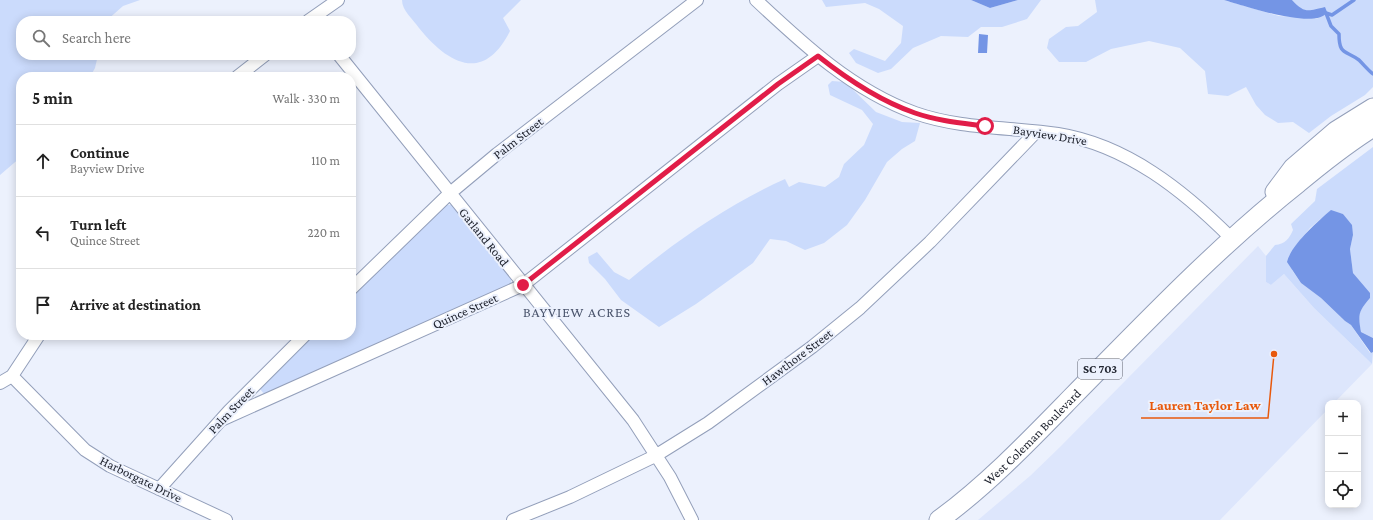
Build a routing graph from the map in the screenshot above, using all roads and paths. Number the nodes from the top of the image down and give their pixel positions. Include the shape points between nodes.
1 (338, 0) edge
2 (697, 0) edge
3 (756, 0) edge
4 (316, 16) edge
5 (818, 56) junction
6 (259, 60) edge
7 (343, 60) edge
8 (243, 72) edge
9 (352, 72) edge
10 (356, 76) edge
11 (1373, 108) edge
12 (1373, 127) edge
13 (1036, 132) junction
14 (449, 194) junction
15 (1257, 215) junction
16 (1232, 238) junction
17 (356, 284) edge
18 (523, 285) junction
19 (36, 340) edge
20 (300, 340) edge
21 (12, 376) junction
22 (0, 383) edge
23 (221, 420) junction
24 (655, 456) junction
25 (159, 488) junction
26 (226, 520) edge
27 (513, 520) edge
28 (692, 520) edge
29 (939, 520) edge

1 - 4 street
2 - 14 street, Palm Street
3 - 5 street, Bayview Drive
5 - 13 street, Bayview Drive via 869,91 915,113 951,122
5 - 18 street, Quince Street via 774,87
6 - 8 street
7 - 9 street, Garland Road
10 - 14 street, Garland Road
11 - 15 main road, West Coleman Boulevard / SC 703 via 1336,131 1293,168
12 - 15 main road, West Coleman Boulevard / SC 703 via 1350,141
13 - 16 street, Bayview Drive via 1087,140 1141,166 1196,203
13 - 24 street, Hawthore Street via 930,242 860,308 766,382
14 - 17 street, Palm Street
14 - 18 street, Garland Road
15 - 16 main road, West Coleman Boulevard / SC 703
16 - 29 main road, West Coleman Boulevard / SC 703 via 1187,279 1049,420 970,495
18 - 23 street, Quince Street
18 - 24 street, Garland Road via 632,420
19 - 21 street
20 - 23 street, Palm Street
21 - 22 street
21 - 25 street, Harborgate Drive via 85,450 110,466
23 - 25 street, Palm Street
24 - 27 street, Hawthore Street via 570,497
24 - 28 street, Garland Road via 670,477
25 - 26 street, Harborgate Drive

